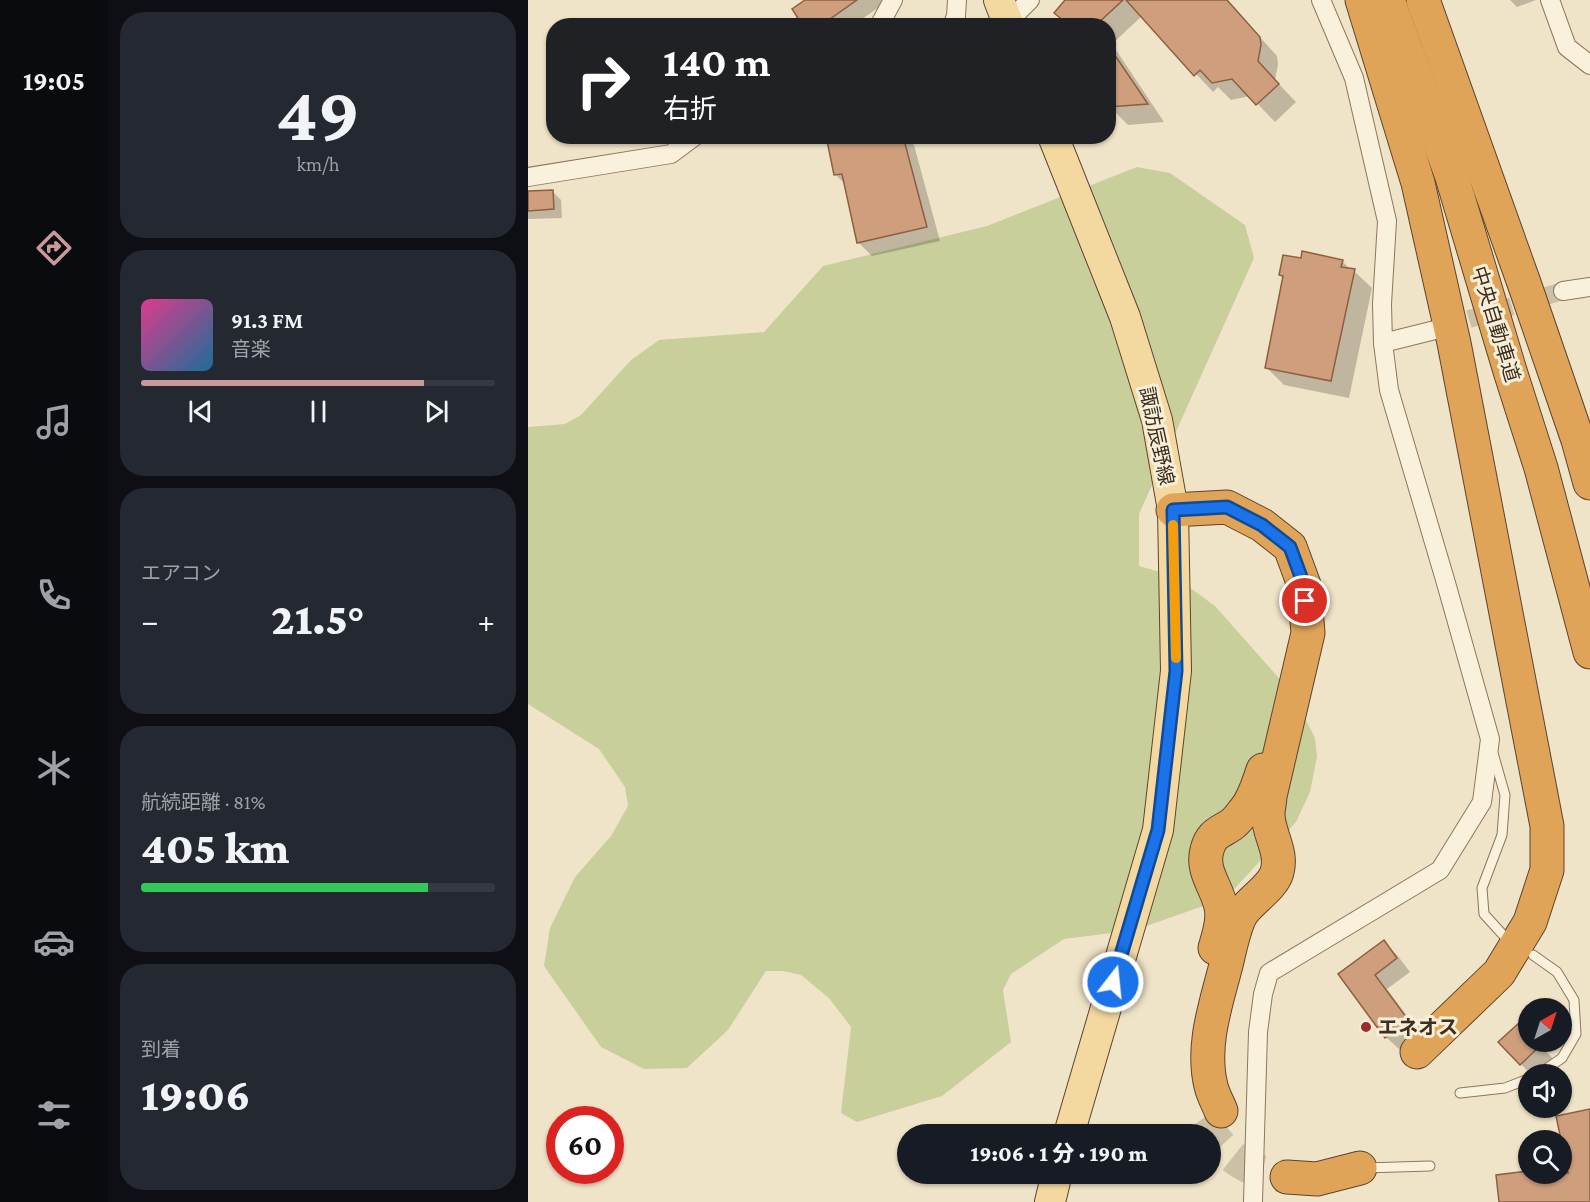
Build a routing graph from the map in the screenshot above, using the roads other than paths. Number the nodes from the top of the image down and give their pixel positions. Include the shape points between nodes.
1 (893, 0) edge
2 (957, 0) edge
3 (1029, 0) edge
4 (1321, 0) edge
5 (1362, 0) edge
6 (1388, 0) edge
7 (1423, 0) edge
8 (1550, 0) edge
9 (1005, 16) edge
10 (883, 18) edge
11 (955, 18) edge
12 (1590, 64) edge
13 (684, 144) edge
14 (1056, 144) edge
15 (528, 177) edge
16 (1524, 283) junction
17 (1590, 287) edge
18 (1563, 291) tunnel mouth
19 (1436, 330) tunnel mouth
20 (1383, 343) junction
21 (1590, 413) edge
22 (1590, 483) edge
23 (1173, 510) junction
24 (1590, 652) edge
25 (1490, 739) junction
26 (1252, 829) junction
27 (1236, 892) junction
28 (1504, 936) dead end
29 (1533, 955) dead end
30 (1417, 1052) dead end
31 (1553, 1064) edge
32 (1518, 1083) edge
33 (1460, 1093) dead end
34 (1211, 1116) tunnel mouth
35 (1072, 1124) edge
36 (1430, 1166) dead end
37 (1289, 1167) tunnel mouth
38 (1360, 1168) joint
39 (1054, 1184) edge
40 (1050, 1202) edge
41 (1253, 1202) edge

1 - 10 street
2 - 11 street
3 - 9 street
4 - 20 street via 1354,78 1388,221
5 - 30 highway via 1418,183 1454,343 1547,826 1547,870 1530,922 1499,974
6 - 24 highway, 中央自動車道 via 1452,177 1541,468
7 - 16 highway, 中央自動車道
8 - 12 street via 1567,46
13 - 15 street via 671,154
14 - 23 main road, 諏訪辰野線 via 1125,317 1157,420
16 - 21 highway via 1553,316
16 - 22 highway, 中央自動車道
17 - 18 street
19 - 20 street
20 - 25 street via 1389,390
23 - 26 highway via 1227,507 1262,525 1290,547 1304,585 1308,633 1304,655 1268,815
23 - 35 main road, 諏訪辰野線 via 1176,671 1158,830
25 - 28 lane via 1505,795 1502,835 1482,888 1484,914
25 - 41 street via 1482,802 1440,870 1269,973 1258,1032
26 - 27 highway via 1278,852 1278,869 1269,885
26 - 27 highway via 1221,830 1207,848 1207,873
27 - 34 highway via 1222,908 1221,926 1187,1061 1193,1101
29 - 31 lane via 1557,972 1574,1000 1576,1034 1562,1058
32 - 33 lane
36 - 38 lane
37 - 38 highway
39 - 40 main road

